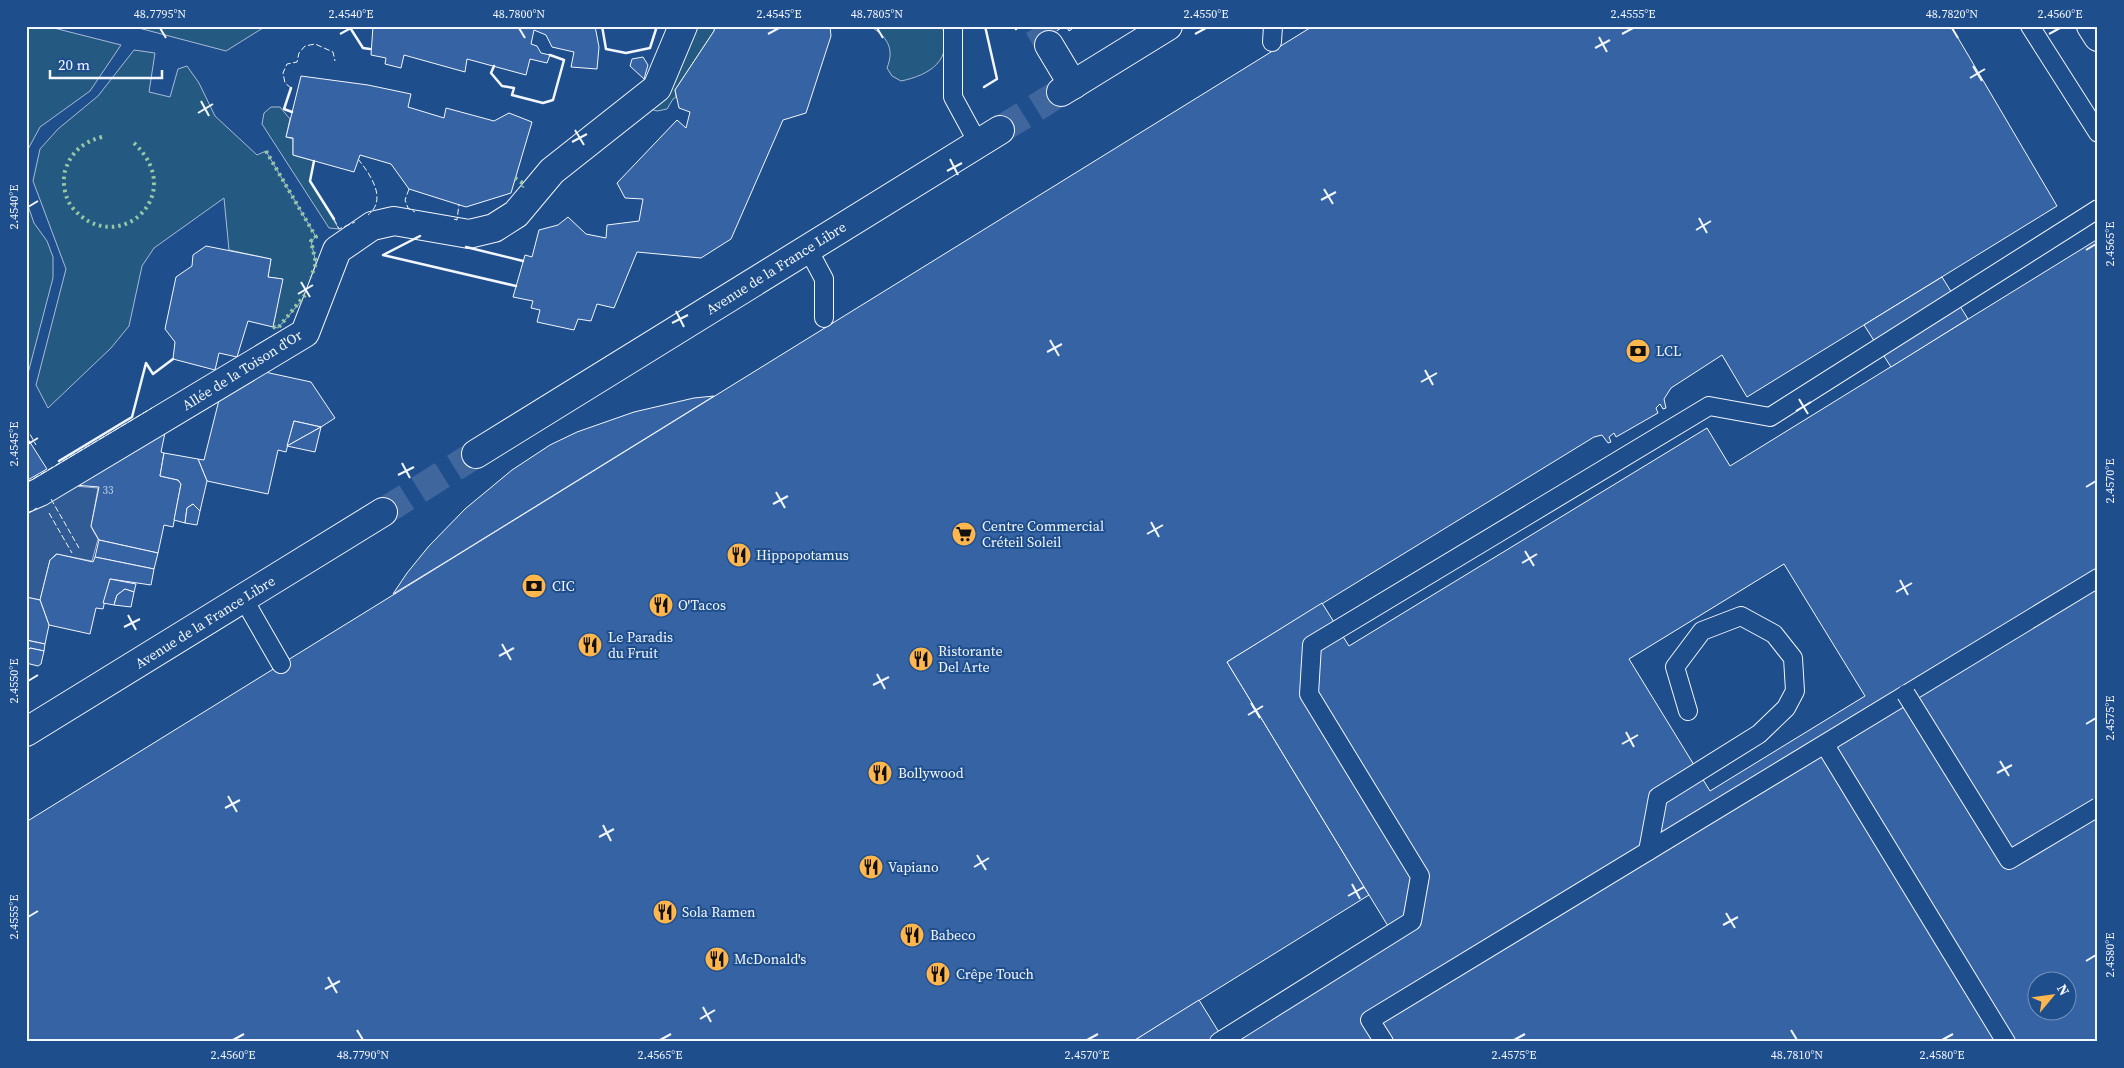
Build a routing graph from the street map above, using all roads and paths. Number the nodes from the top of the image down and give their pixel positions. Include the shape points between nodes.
1 (683, 26) edge
2 (953, 26) edge
3 (1168, 26) edge
4 (2030, 26) edge
5 (2091, 26) edge
6 (2098, 36) edge
7 (1049, 45) tunnel mouth
8 (2098, 133) edge
9 (989, 137) joint
10 (2098, 209) edge
11 (808, 249) junction
12 (824, 318) dead end
13 (476, 454) tunnel mouth
14 (26, 498) edge
15 (383, 512) tunnel mouth
16 (2098, 578) edge
17 (243, 598) junction
18 (281, 664) dead end
19 (1906, 694) junction
20 (1688, 711) dead end
21 (26, 732) edge
22 (1825, 745) junction
23 (2098, 807) edge
24 (1648, 851) junction
25 (1219, 1042) edge
26 (1384, 1042) edge
27 (2006, 1042) edge

1 - 14 street, Allée de la Toison d'Or via 656,88 552,171 516,214 494,228 469,234 394,221 372,226 337,250 305,333
2 - 9 lane via 953,97
3 - 7 street via 1067,89
4 - 8 lane
5 - 6 street
9 - 11 street, Avenue de la France Libre
10 - 25 lane via 1770,417 1709,406 1312,646 1309,694 1420,876 1412,921
11 - 12 lane via 824,279
11 - 13 street, Avenue de la France Libre
15 - 17 street, Avenue de la France Libre
16 - 19 lane
17 - 18 lane
17 - 21 street, Avenue de la France Libre
19 - 22 lane
19 - 23 lane, bridge via 2009,860
20 - 24 lane via 1676,667 1702,630 1742,616 1774,634 1793,658 1795,691 1786,708 1759,734 1658,797
22 - 24 lane
22 - 27 lane
24 - 26 lane via 1370,1020

